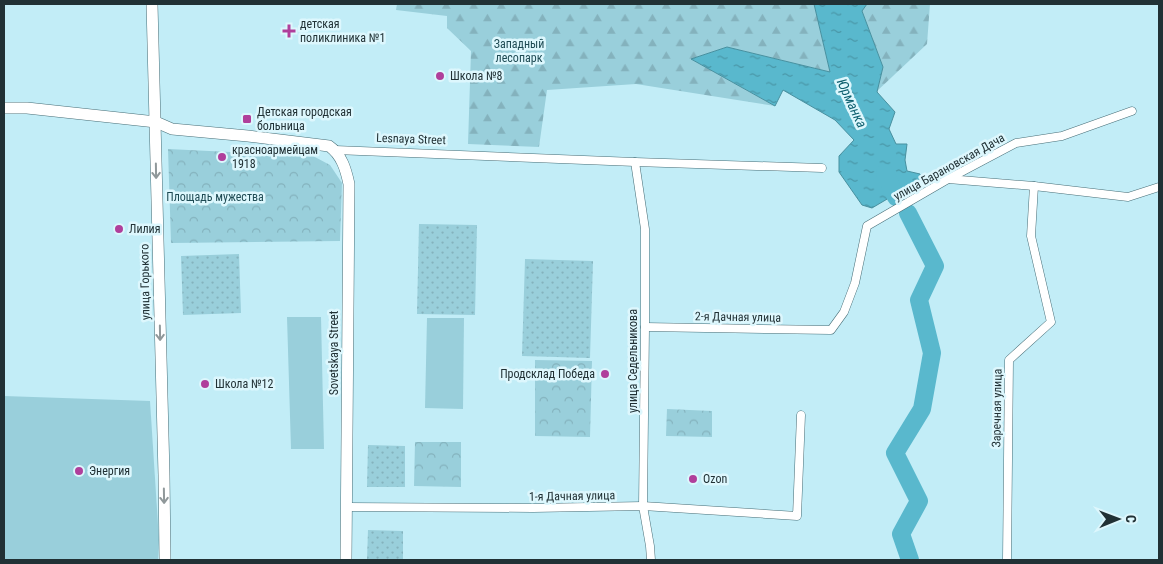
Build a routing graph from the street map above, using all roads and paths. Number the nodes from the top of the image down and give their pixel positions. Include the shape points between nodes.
1 (152, 4) edge
2 (4, 108) edge
3 (1132, 111) dead end
4 (156, 122) junction
5 (335, 150) junction
6 (634, 162) junction
7 (822, 168) dead end
8 (948, 179) junction
9 (1034, 186) junction
10 (1159, 187) edge
11 (645, 327) junction
12 (831, 330) joint
13 (801, 415) dead end
14 (643, 506) junction
15 (346, 507) junction
16 (165, 560) edge
17 (346, 560) edge
18 (651, 560) edge
19 (1007, 560) edge

1 - 4 main road, улица Горького
2 - 4 main road, Lesnaya Street
3 - 8 street, улица Барановская Дача via 1062,136 1016,142
4 - 5 main road, Lesnaya Street via 172,129 330,146
4 -> 16 main road, улица Горького
5 - 6 street, Lesnaya Street
5 - 15 main road, Sovetskaya Street via 345,167 349,184
6 - 7 street, Lesnaya Street
6 - 11 street, улица Седельникова via 645,229
8 - 9 street
8 - 12 street, улица Барановская Дача via 867,226 855,283 844,312
9 - 10 street via 1128,197
9 - 19 street, Заречная улица via 1031,236 1050,322 1009,360
11 - 12 street, 2-я Дачная улица
11 - 14 street, улица Седельникова
13 - 14 street, 1-я Дачная улица via 797,516
14 - 15 street, 1-я Дачная улица
14 - 18 street, улица Седельникова
15 - 17 main road, Sovetskaya Street

